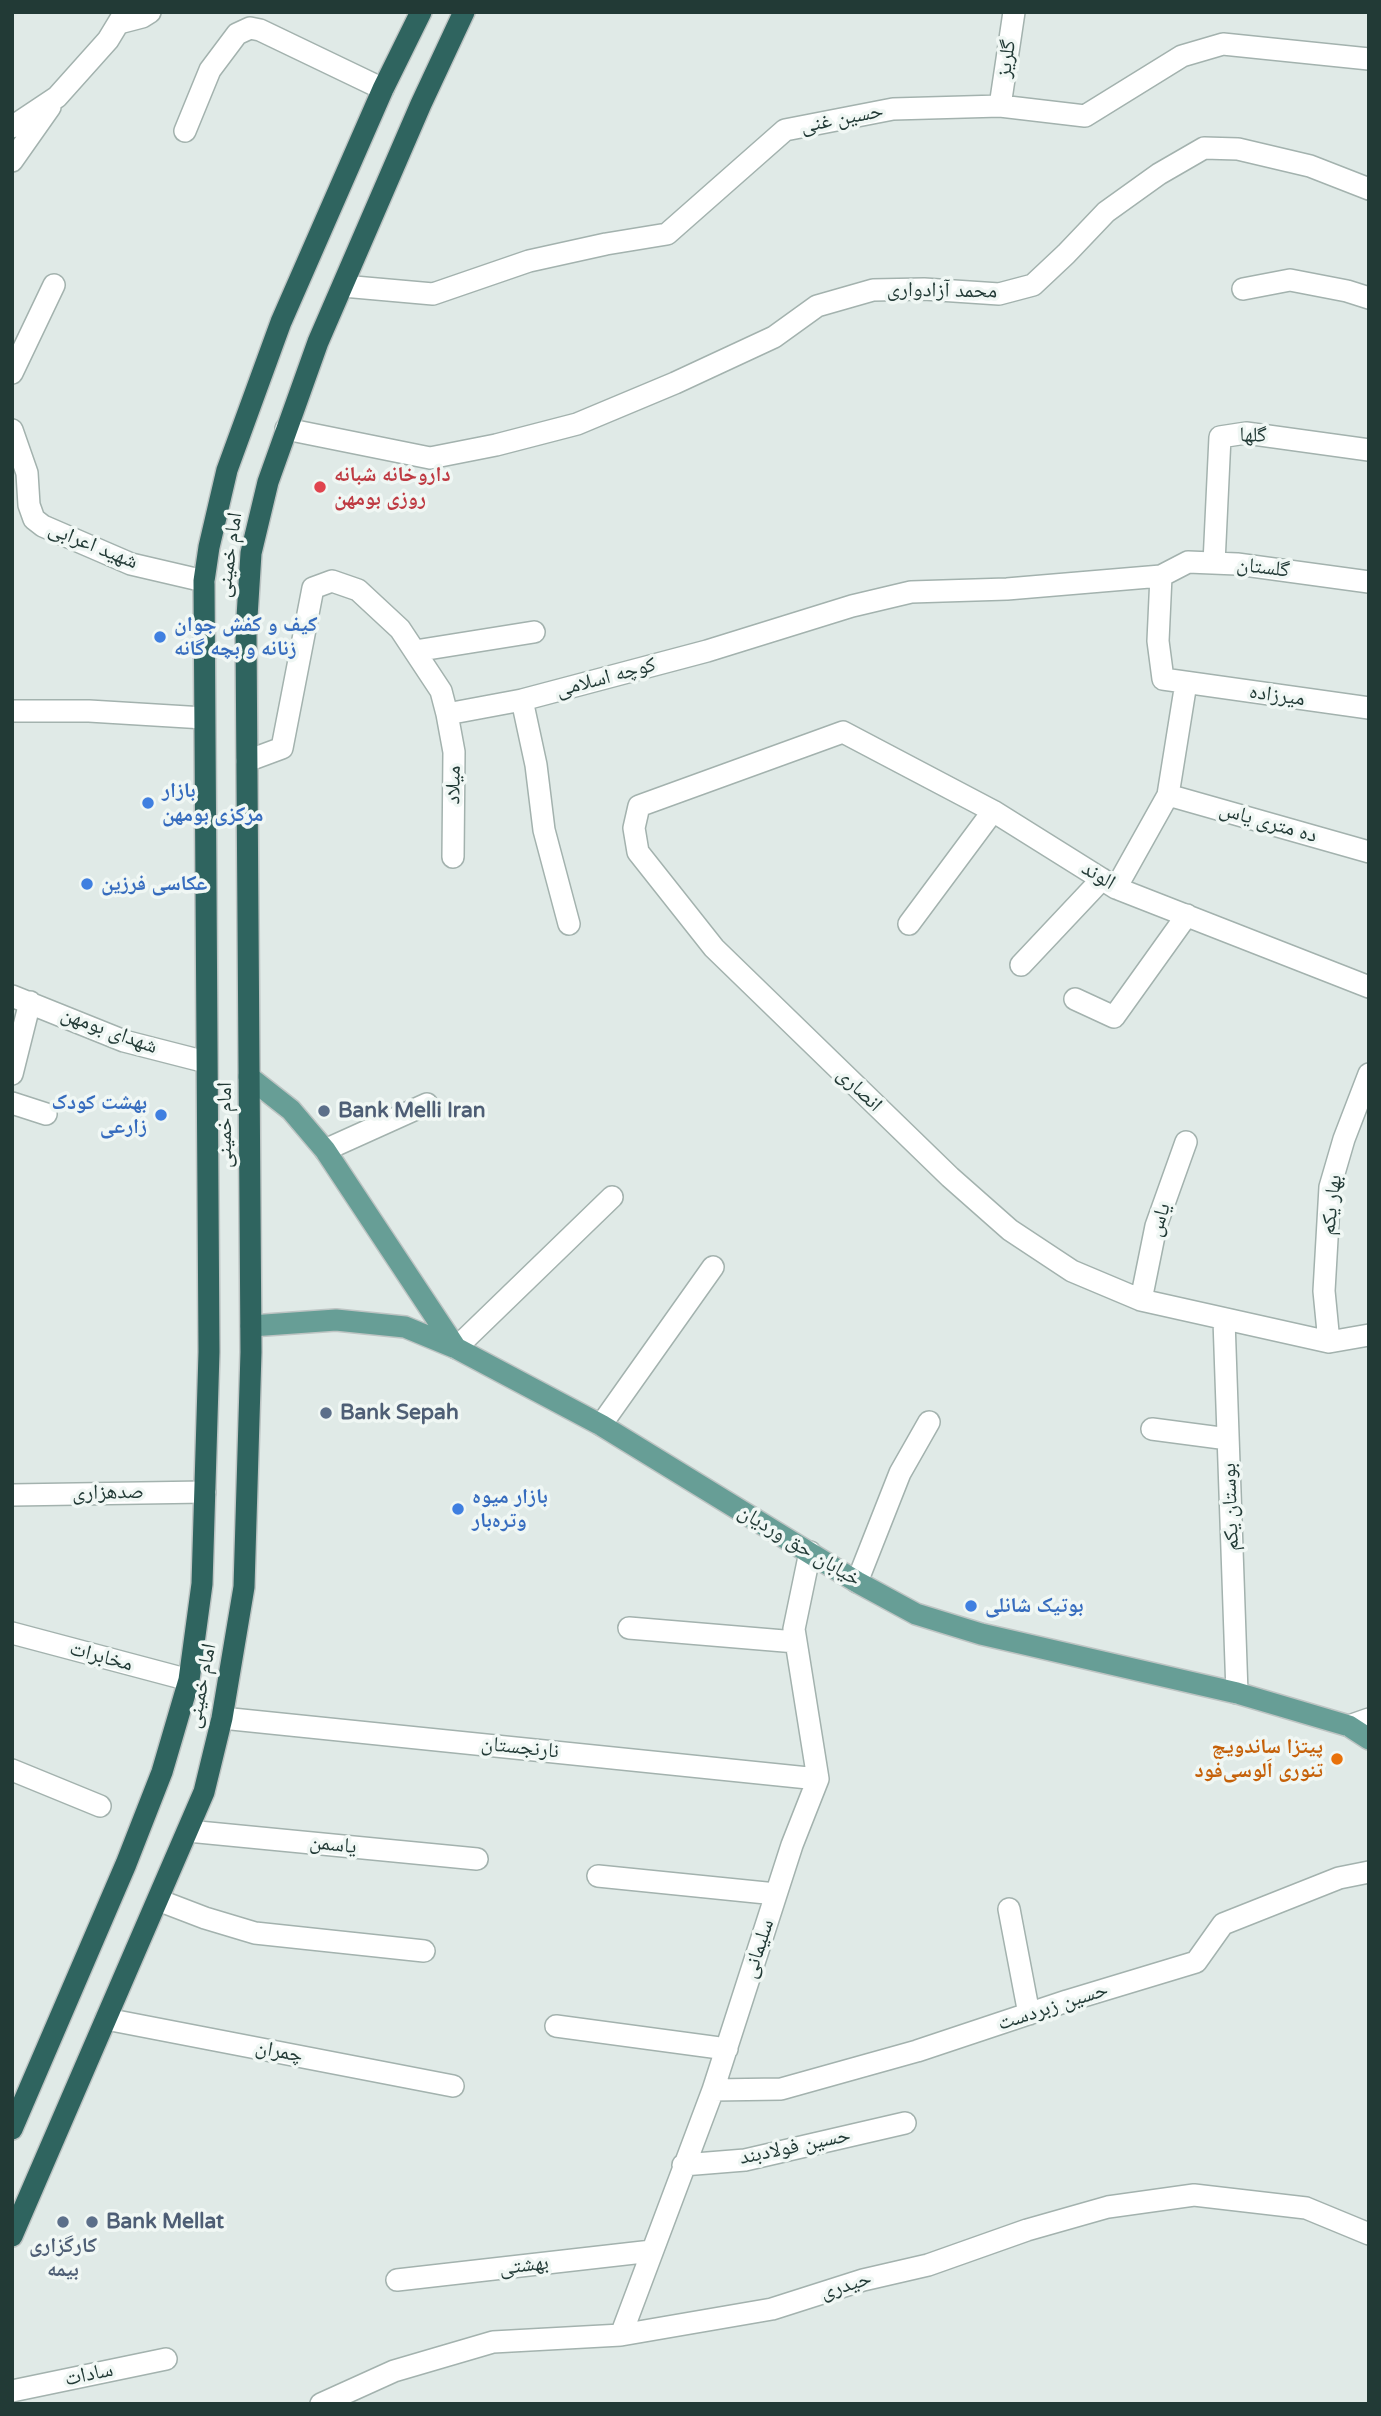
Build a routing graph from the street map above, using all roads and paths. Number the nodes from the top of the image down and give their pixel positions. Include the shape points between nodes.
1 (150, 12) edge
2 (421, 12) edge
3 (464, 12) edge
4 (1014, 12) edge
5 (117, 25) edge
6 (1369, 59) edge
7 (383, 89) junction
8 (57, 97) junction
9 (1000, 106) junction
10 (12, 127) edge
11 (184, 131) dead end
12 (12, 161) edge
13 (1369, 189) edge
14 (54, 285) dead end
15 (343, 286) junction
16 (1243, 289) dead end
17 (1369, 298) edge
18 (12, 373) edge
19 (286, 429) junction
20 (12, 430) edge
21 (1369, 450) edge
22 (1214, 563) junction
23 (1161, 576) junction
24 (204, 581) junction
25 (1369, 582) edge
26 (534, 632) dead end
27 (415, 651) junction
28 (1186, 682) junction
29 (522, 700) junction
30 (1369, 708) edge
31 (12, 710) edge
32 (447, 714) junction
33 (204, 718) junction
34 (843, 732) joint
35 (247, 761) junction
36 (1168, 795) junction
37 (993, 811) junction
38 (1369, 852) edge
39 (453, 857) dead end
40 (1109, 884) junction
41 (1187, 915) junction
42 (569, 924) dead end
43 (909, 924) dead end
44 (1021, 965) dead end
45 (1369, 987) edge
46 (21, 999) edge
47 (1075, 999) dead end
48 (206, 1062) junction
49 (12, 1074) edge
50 (1369, 1074) edge
51 (249, 1077) junction
52 (12, 1103) edge
53 (427, 1104) dead end
54 (46, 1114) dead end
55 (1186, 1142) dead end
56 (325, 1150) junction
57 (612, 1197) dead end
58 (713, 1267) dead end
59 (1141, 1300) junction
60 (1224, 1320) junction
61 (251, 1326) junction
62 (1369, 1335) edge
63 (1329, 1342) junction
64 (456, 1348) junction
65 (929, 1422) dead end
66 (601, 1425) junction
67 (1152, 1429) dead end
68 (1228, 1439) junction
69 (205, 1492) junction
70 (12, 1495) edge
71 (810, 1552) junction
72 (857, 1582) junction
73 (629, 1628) dead end
74 (12, 1633) edge
75 (796, 1642) junction
76 (189, 1680) junction
77 (1237, 1693) junction
78 (222, 1717) junction
79 (1359, 1722) edge
80 (1369, 1739) edge
81 (12, 1770) edge
82 (818, 1779) junction
83 (100, 1806) dead end
84 (188, 1831) junction
85 (477, 1859) dead end
86 (1369, 1872) edge
87 (598, 1876) dead end
88 (776, 1894) junction
89 (158, 1900) junction
90 (1009, 1909) dead end
91 (424, 1951) dead end
92 (1029, 2014) junction
93 (106, 2019) junction
94 (556, 2026) dead end
95 (727, 2049) junction
96 (453, 2086) dead end
97 (713, 2090) junction
98 (905, 2123) dead end
99 (12, 2129) edge
100 (683, 2165) junction
101 (1369, 2234) edge
102 (12, 2236) edge
103 (652, 2251) junction
104 (397, 2280) dead end
105 (621, 2335) junction
106 (166, 2360) dead end
107 (12, 2392) edge
108 (321, 2404) edge

1 - 5 street
2 - 7 highway, امام خمینی
3 - 15 highway, امام خمینی
4 - 9 street, گلریز
5 - 8 street
6 - 9 street, حسین غنی via 1223,44 1182,56 1085,116
7 - 11 street via 250,28 237,34 209,70
7 - 24 highway, امام خمینی via 258,383 227,470
8 - 10 street
8 - 12 street
9 - 15 street, حسین غنی via 892,109 785,130 667,234 529,261 433,294
13 - 19 street, محمد آزادواری via 1310,166 1238,149 1205,148 1106,212 1033,285 999,294 873,290 817,306 774,337 675,383 577,424 482,448 430,458
14 - 18 street
15 - 19 highway, امام خمینی
16 - 17 street via 1290,280
19 - 35 highway, امام خمینی via 251,553
20 - 24 street, شهید اعرابی via 27,473 34,519 131,564
21 - 22 street, گلها via 1246,433 1220,437
22 - 23 street, گلستان via 1188,562
22 - 25 street, گلستان
23 - 28 street via 1158,641 1163,679
23 - 29 street, کوچه اسلامی via 911,592
24 - 33 highway, امام خمینی
26 - 27 street
27 - 32 street via 441,691
27 - 35 street via 400,629 358,590 332,581 313,588 282,748
28 - 30 street, میرزاده
28 - 36 street
29 - 32 street, کوچه اسلامی
29 - 42 street via 544,831
31 - 33 street
32 - 39 street, میلاد via 454,751
33 - 48 highway, امام خمینی
34 - 37 street, الوند
34 - 59 street, انصاری via 639,806 634,828 638,852 714,948 1010,1230 1072,1271
35 - 51 highway, امام خمینی
36 - 38 street, ده متری یاس
36 - 40 street
37 - 40 street, الوند
37 - 43 street
40 - 41 street, الوند
40 - 44 street
41 - 45 street, الوند
41 - 47 street via 1114,1017
46 - 48 street, شهدای بومهن via 124,1041
46 - 49 street
48 - 69 highway, امام خمینی via 209,1352
50 - 63 street, بهار یکم via 1330,1187 1324,1291
51 - 56 main road via 291,1110
51 - 61 highway, امام خمینی
52 - 54 street
53 - 56 street
55 - 59 street, یاس via 1156,1226
56 - 64 main road
57 - 64 street
58 - 66 street
59 - 60 street, انصاری
60 - 63 street, انصاری
60 - 68 street, بوستان یکم
61 - 64 main road, خیابان حق وردیان via 336,1320 405,1327
61 - 78 highway, امام خمینی via 244,1587
62 - 63 street, انصاری
64 - 66 main road, خیابان حق وردیان
65 - 72 street via 900,1473
66 - 71 main road, خیابان حق وردیان
67 - 68 street
68 - 77 street, بوستان یکم
69 - 70 street, صدهزاری
69 - 76 highway, امام خمینی via 202,1584
71 - 72 main road, خیابان حق وردیان
71 - 75 street via 794,1629
72 - 77 main road, خیابان حق وردیان via 916,1614 981,1634
73 - 75 street
74 - 76 street, مخابرات
75 - 82 street
76 - 99 highway, امام خمینی via 162,1772 135,1841
77 - 79 main road, خیابان حق وردیان
78 - 82 street, نارنجستان
78 - 84 highway, امام خمینی via 204,1792
79 - 80 main road, خیابان حق وردیان
81 - 83 street
82 - 88 street, سلیمانی
84 - 85 street, یاسمن
84 - 89 highway, امام خمینی
86 - 92 street, حسین زبردست via 1339,1878 1223,1924 1196,1962
87 - 88 street
88 - 95 street, سلیمانی
89 - 91 street via 255,1933
89 - 93 highway, امام خمینی
90 - 92 street
92 - 97 street, حسین زبردست via 781,2089
93 - 96 street, چمران
93 - 102 highway, امام خمینی
94 - 95 street
95 - 97 street, سلیمانی
97 - 100 street, سلیمانی
98 - 100 street, حسین فولادبند via 745,2160
100 - 103 street, سلیمانی
101 - 105 street, حیدری via 1306,2208 1194,2195 1108,2207 772,2309
103 - 104 street, بهشتی
103 - 105 street, سلیمانی
105 - 108 street, حیدری via 493,2342 394,2371
106 - 107 street, سادات

